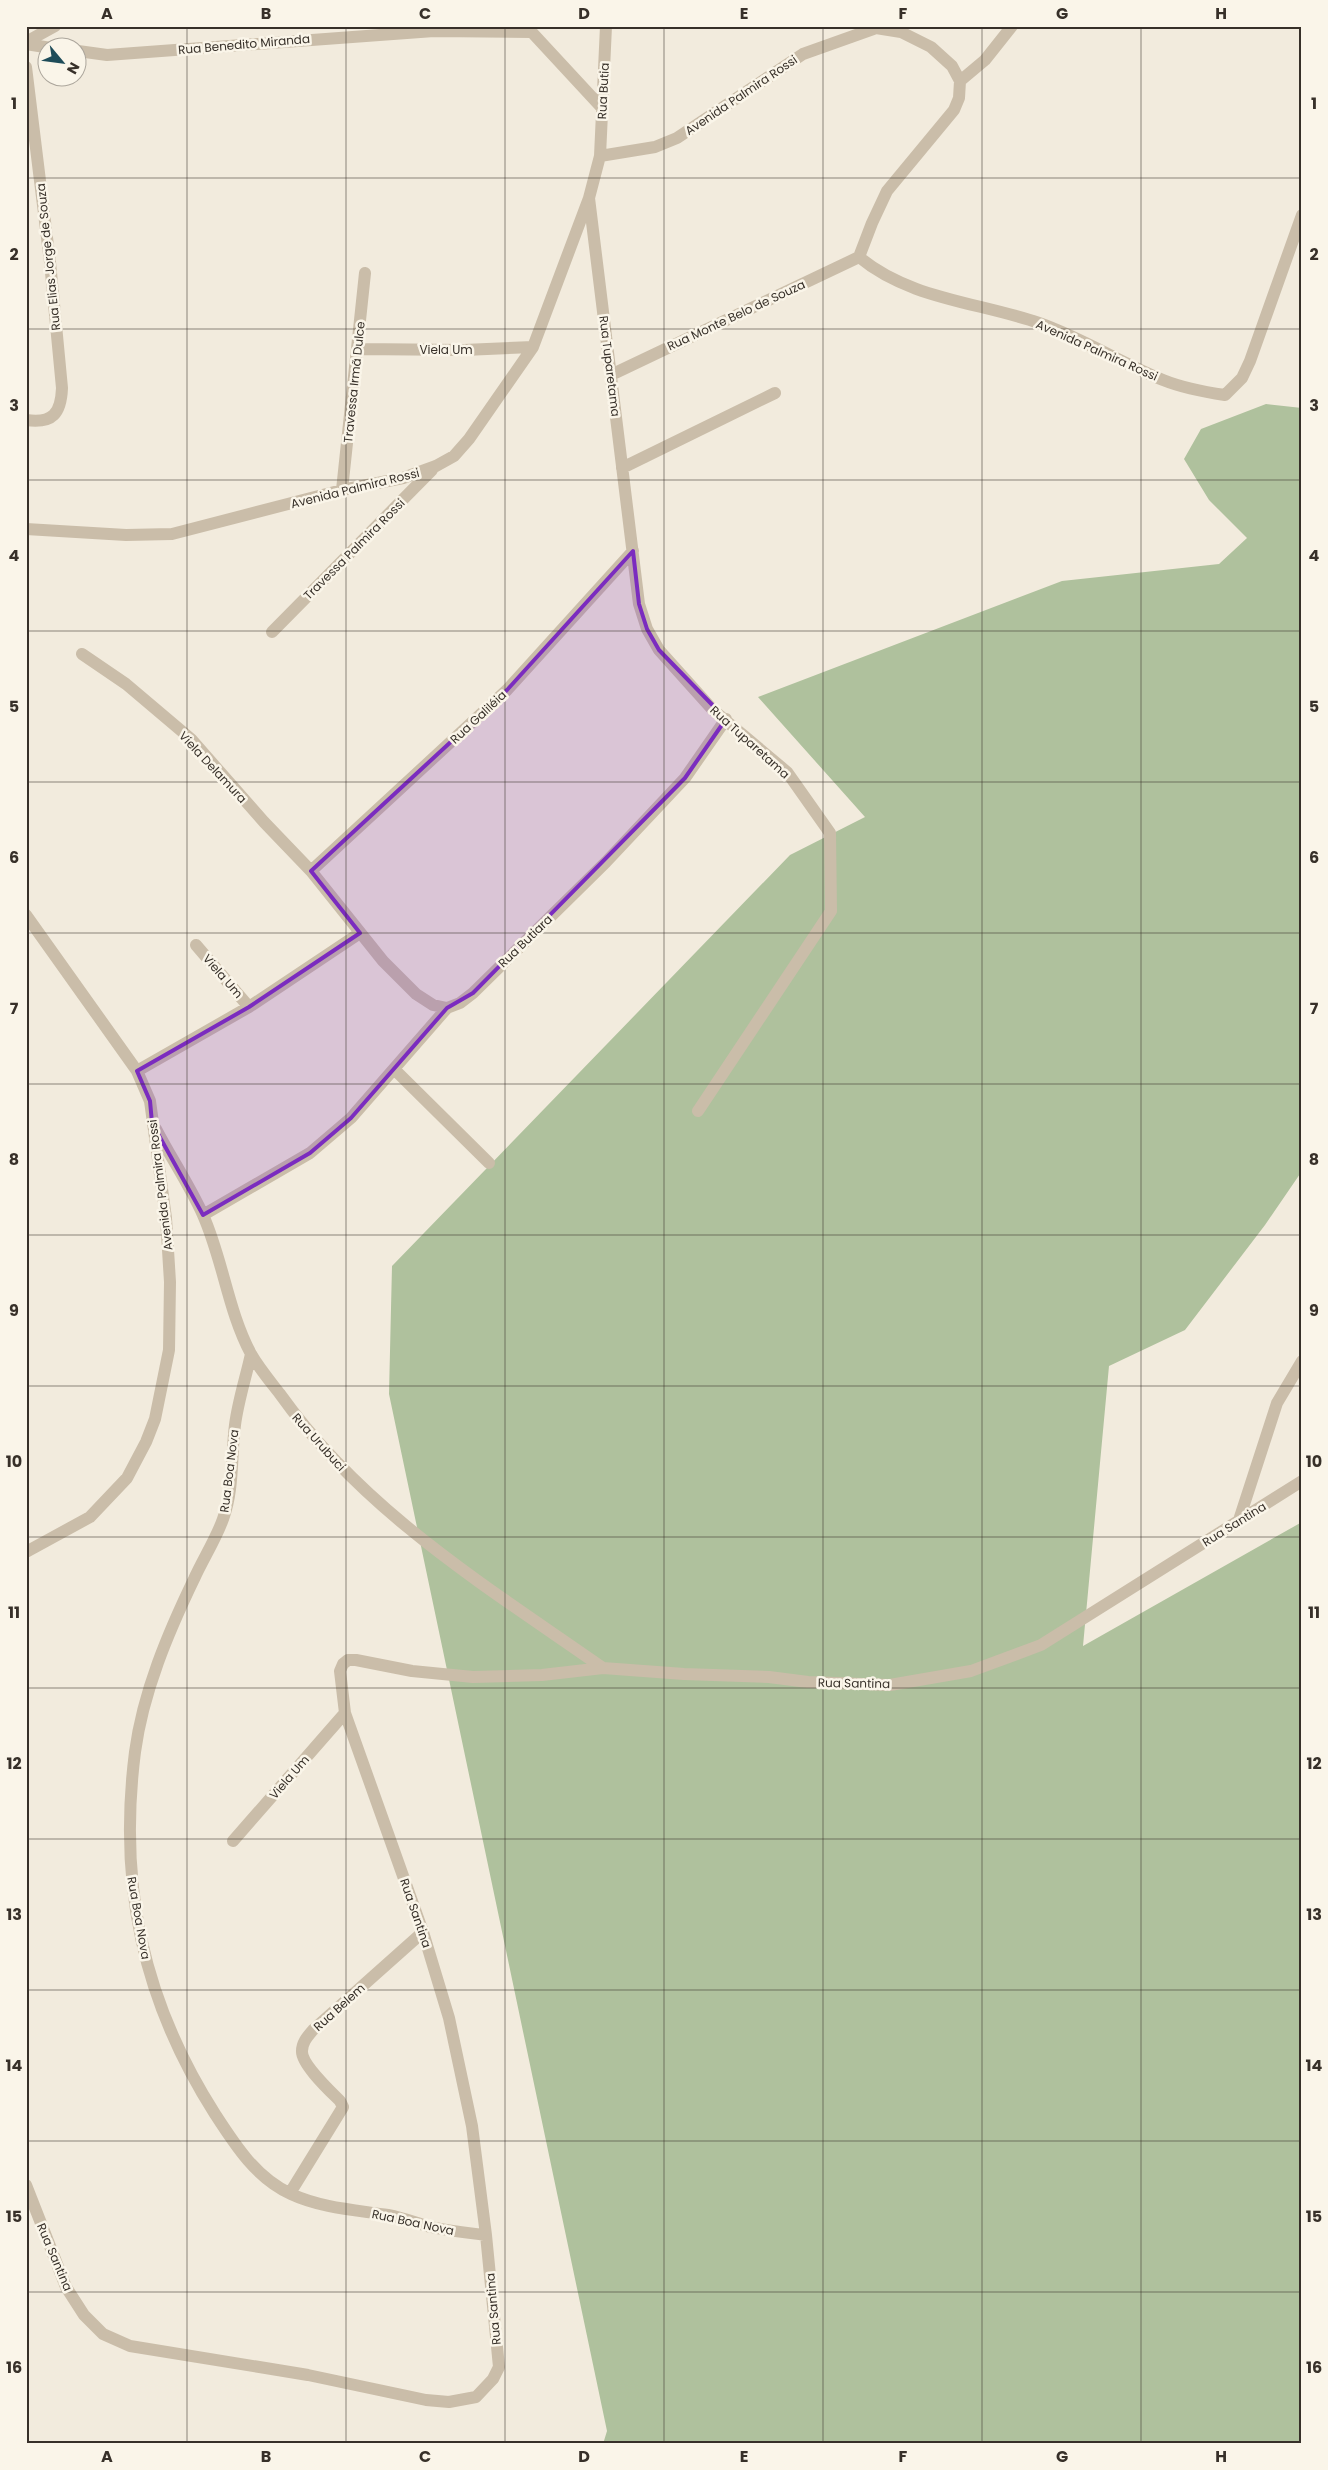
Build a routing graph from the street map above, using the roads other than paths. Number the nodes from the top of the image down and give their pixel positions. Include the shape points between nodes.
1 (55, 26) edge
2 (606, 26) edge
3 (1012, 26) edge
4 (529, 29) edge
5 (26, 43) edge
6 (88, 52) edge
7 (26, 67) edge
8 (960, 81) junction
9 (602, 108) junction
10 (600, 156) junction
11 (589, 198) junction
12 (1302, 215) edge
13 (859, 257) junction
14 (365, 273) dead end
15 (533, 347) junction
16 (358, 348) junction
17 (613, 374) junction
18 (775, 393) dead end
19 (26, 420) edge
20 (436, 466) junction
21 (622, 468) junction
22 (342, 490) junction
23 (26, 529) edge
24 (634, 551) junction
25 (272, 632) dead end
26 (82, 654) dead end
27 (726, 719) junction
28 (311, 871) junction
29 (26, 915) edge
30 (360, 933) junction
31 (196, 945) dead end
32 (249, 1007) junction
33 (447, 1008) junction
34 (394, 1069) junction
35 (137, 1071) junction
36 (698, 1111) dead end
37 (152, 1123) junction
38 (489, 1163) dead end
39 (203, 1215) junction
40 (252, 1354) junction
41 (1302, 1361) edge
42 (1302, 1481) edge
43 (1239, 1520) junction
44 (26, 1552) edge
45 (603, 1668) junction
46 (345, 1712) junction
47 (233, 1841) dead end
48 (423, 1932) junction
49 (26, 2185) edge
50 (290, 2193) junction
51 (486, 2235) junction

1 - 5 street
2 - 9 street, Rua Butia
3 - 8 street via 986,60
4 - 6 street, Rua Benedito Miranda via 405,33 107,55
4 - 9 street
7 - 19 street, Rua Elias Jorge de Souza via 62,388 57,414 48,420
8 - 10 street, Avenida Palmira Rossi via 952,66 931,47 901,32 876,28 803,54 677,138 654,147
8 - 13 street via 954,110 887,191
9 - 10 street, Rua Butia
10 - 11 street, Avenida Palmira Rossi
11 - 15 street, Avenida Palmira Rossi
11 - 17 street, Rua Tuparetama
12 - 13 street, Avenida Palmira Rossi via 1250,361 1242,378 1225,395 1164,380 1039,323 915,289 876,271
13 - 17 street, Rua Monte Belo de Souza
14 - 16 street, Travessa Irmã Dulce
15 - 16 street, Viela Um via 464,350
15 - 20 street, Avenida Palmira Rossi via 469,439 454,456
16 - 22 street, Travessa Irmã Dulce
17 - 21 street, Rua Tuparetama
18 - 21 street
20 - 22 street, Avenida Palmira Rossi via 403,478
20 - 25 street, Travessa Palmira Rossi
21 - 24 street, Rua Tuparetama
22 - 23 street, Avenida Palmira Rossi via 172,534 126,536
24 - 27 street, Rua Tuparetama via 639,604 659,650 712,709
24 - 28 street, Rua Galiléia via 507,690
26 - 28 street, Viela Delamura via 126,684 191,739
27 - 33 street, Rua Butiara via 685,778 606,862 473,993
27 - 36 street, Rua Tuparetama via 787,772 830,833 831,910
28 - 30 street
29 - 35 street, Avenida Palmira Rossi
30 - 32 street
30 - 33 street via 416,994 433,1005
31 - 32 street, Viela Um
32 - 35 street
33 - 34 street
34 - 38 street
34 - 39 street via 351,1118 310,1153
35 - 37 street, Avenida Palmira Rossi via 150,1101
37 - 39 street, Rua Urubuci
37 - 44 street, Avenida Palmira Rossi via 166,1218 170,1282 169,1350 155,1419 126,1478 90,1517
39 - 40 street, Rua Urubuci via 239,1325
40 - 45 street, Rua Urubuci via 300,1423 396,1519 452,1564
40 - 50 street, Rua Boa Nova via 235,1421 224,1518 179,1609 144,1706 135,1753 130,1840 135,1910 150,1977 181,2057 254,2168
41 - 43 street via 1277,1403
42 - 43 street, Rua Santina
43 - 45 street, Rua Santina via 1041,1645 972,1671 890,1685
45 - 46 street, Rua Santina via 542,1675 473,1677 348,1660 340,1671
46 - 47 street, Viela Um
46 - 48 street, Rua Santina
48 - 50 street, Rua Belem via 304,2040 304,2060 343,2107
48 - 51 street, Rua Santina via 449,2018 472,2126
49 - 51 street, Rua Santina via 66,2287 84,2315 103,2334 130,2346 157,2352 308,2375 426,2400 449,2402 476,2397 487,2388 499,2367
50 - 51 street, Rua Boa Nova via 319,2203

